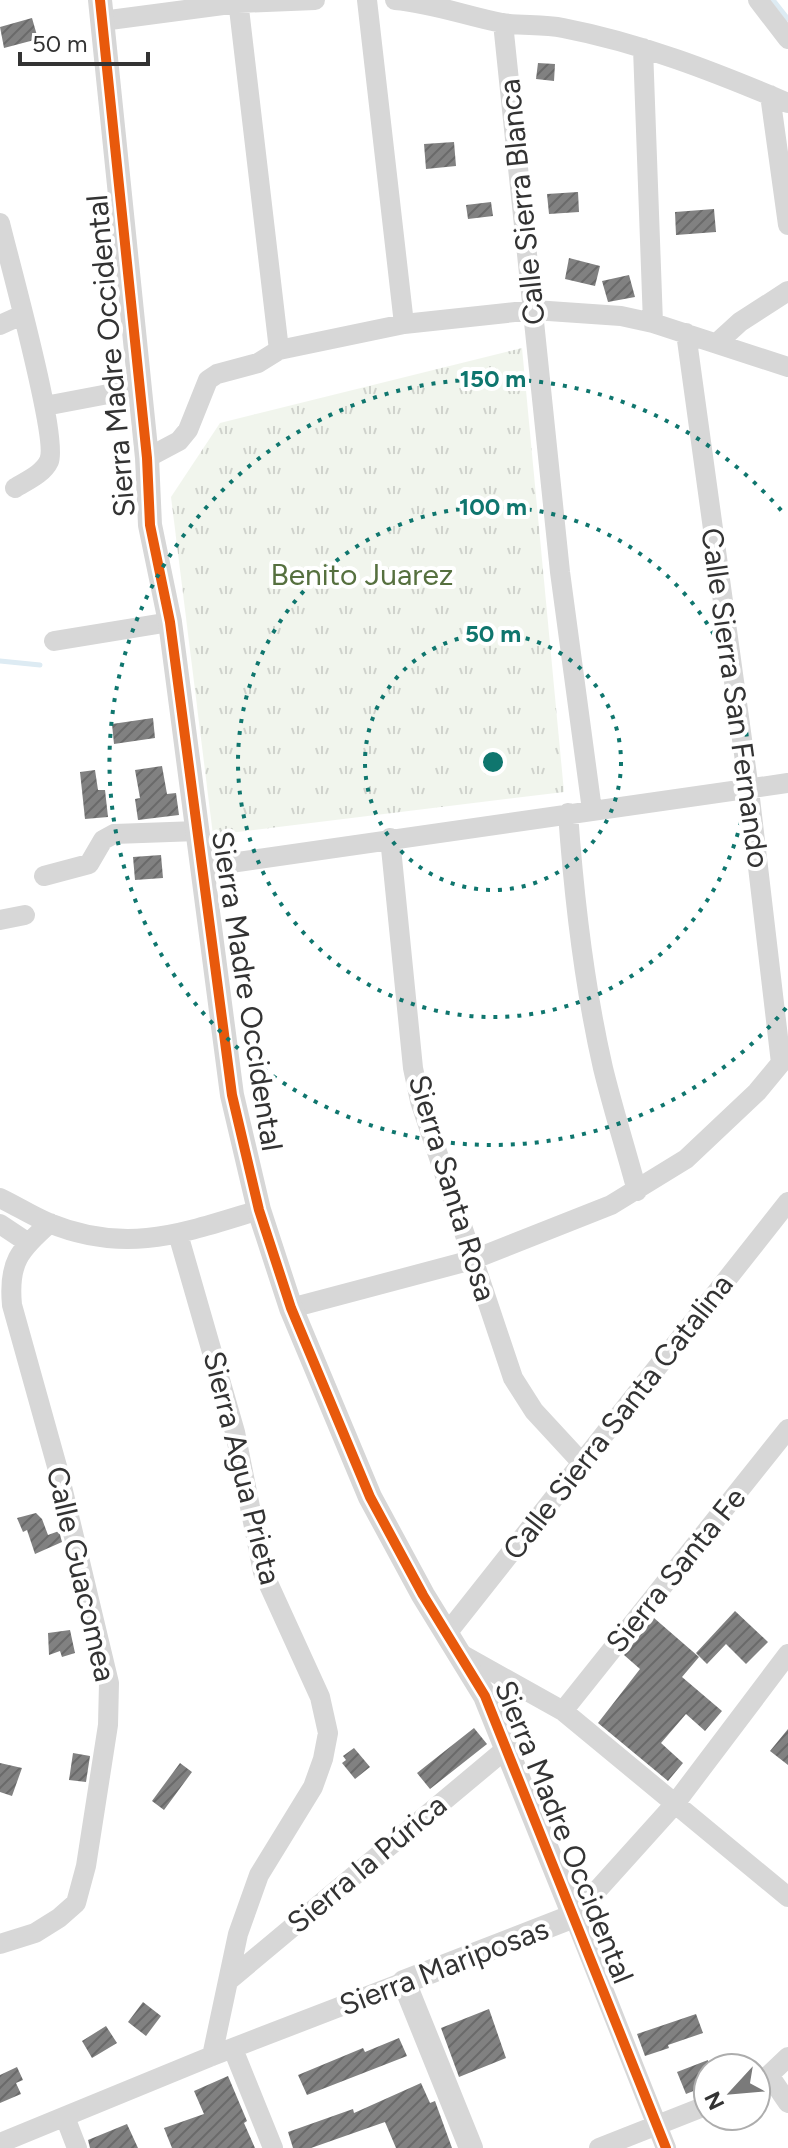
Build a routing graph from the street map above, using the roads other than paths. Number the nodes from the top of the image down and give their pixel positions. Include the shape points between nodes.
1 (315, 0) edge
2 (367, 0) edge
3 (395, 0) edge
4 (758, 0) edge
5 (238, 2) edge
6 (464, 6) edge
7 (101, 10) edge
8 (503, 23) junction
9 (788, 39) edge
10 (643, 48) junction
11 (779, 99) edge
12 (0, 223) edge
13 (788, 225) edge
14 (788, 291) edge
15 (534, 310) junction
16 (22, 315) junction
17 (653, 323) junction
18 (404, 324) junction
19 (0, 325) edge
20 (686, 333) junction
21 (717, 343) junction
22 (279, 350) junction
23 (788, 367) edge
24 (140, 388) junction
25 (45, 406) junction
26 (147, 458) junction
27 (15, 488) dead end
28 (170, 622) junction
29 (54, 641) dead end
30 (788, 783) edge
31 (749, 790) junction
32 (592, 810) junction
33 (568, 813) junction
34 (198, 831) junction
35 (390, 838) junction
36 (203, 867) junction
37 (44, 876) dead end
38 (25, 915) dead end
39 (0, 920) edge
40 (637, 1191) junction
41 (0, 1198) edge
42 (788, 1202) edge
43 (259, 1210) junction
44 (50, 1223) junction
45 (0, 1224) edge
46 (178, 1234) junction
47 (27, 1242) junction
48 (472, 1260) junction
49 (291, 1308) junction
50 (788, 1429) edge
51 (582, 1463) junction
52 (448, 1632) junction
53 (461, 1654) junction
54 (787, 1658) edge
55 (563, 1711) junction
56 (507, 1748) junction
57 (674, 1805) junction
58 (788, 1897) edge
59 (574, 1916) junction
60 (0, 1944) edge
61 (228, 1981) junction
62 (404, 1982) junction
63 (233, 2049) junction
64 (212, 2056) junction
65 (788, 2057) edge
66 (772, 2071) edge
67 (772, 2088) edge
68 (788, 2103) edge
69 (692, 2111) edge
70 (65, 2117) junction
71 (657, 2125) junction
72 (0, 2143) edge
73 (77, 2148) edge
74 (273, 2148) edge
75 (471, 2148) edge
76 (599, 2148) edge
77 (666, 2148) edge

1 - 5 street
2 - 18 street
3 - 6 street
4 - 9 street
5 - 7 street
5 - 22 street
6 - 8 street
7 - 24 street, Sierra Madre Occidental
8 - 10 street via 562,27
8 - 15 street, Calle Sierra Blanca
10 - 11 street
10 - 17 street
11 - 13 street
12 - 16 street
14 - 21 street
15 - 17 street
15 - 18 street
15 - 32 street, Calle Sierra Blanca via 560,572
16 - 19 street
16 - 25 street
17 - 20 street
18 - 22 street
20 - 21 street
20 - 31 street, Calle Sierra San Fernando
21 - 23 street
22 - 26 street via 208,380 188,430 179,441
24 - 25 street
24 - 26 street, Sierra Madre Occidental
25 - 27 street via 49,460
26 - 28 street, Sierra Madre Occidental via 150,525
28 - 29 street
28 - 34 street, Sierra Madre Occidental
30 - 31 street
31 - 32 street
31 - 40 street, Calle Sierra San Fernando via 781,1063 713,1136
32 - 33 street
33 - 35 street
33 - 40 street via 591,1009
34 - 36 street, Sierra Madre Occidental
34 - 37 street via 114,834 103,840 89,864
35 - 36 street
35 - 48 street, Sierra Santa Rosa via 413,1068
36 - 43 street, Sierra Madre Occidental via 232,1095
38 - 39 street
40 - 48 street
41 - 44 street
42 - 51 street, Calle Sierra Santa Catalina
43 - 46 street
43 - 49 street, Sierra Madre Occidental
44 - 46 street via 129,1241
44 - 47 street, Calle Guacomea
45 - 47 street
46 - 61 street, Sierra Agua Prieta via 235,1432 263,1572 320,1697 328,1733 313,1787 259,1875
47 - 60 street, Calle Guacomea via 12,1265 12,1305 109,1683 108,1725 76,1903 35,1933
48 - 49 street
48 - 51 street, Sierra Santa Rosa via 521,1394
49 - 52 street, Sierra Madre Occidental via 370,1497
50 - 55 street, Sierra Santa Fe
51 - 52 street, Calle Sierra Santa Catalina
52 - 53 street, Sierra Madre Occidental
53 - 55 street
53 - 56 street, Sierra Madre Occidental
54 - 57 street, Sierra Mariposas
55 - 57 street
56 - 59 street, Sierra Madre Occidental
56 - 61 street, Sierra la Púrica
57 - 58 street
57 - 59 street, Sierra Mariposas
59 - 62 street, Sierra Mariposas
59 - 71 street, Sierra Madre Occidental
61 - 64 street, Sierra Agua Prieta
62 - 63 street, Sierra Mariposas
62 - 75 street
63 - 64 street, Sierra Mariposas
63 - 74 street
64 - 70 street, Sierra Mariposas
65 - 66 street
67 - 68 street
69 - 71 street
70 - 72 street, Sierra Mariposas
70 - 73 street
71 - 76 street
71 - 77 street, Sierra Madre Occidental

